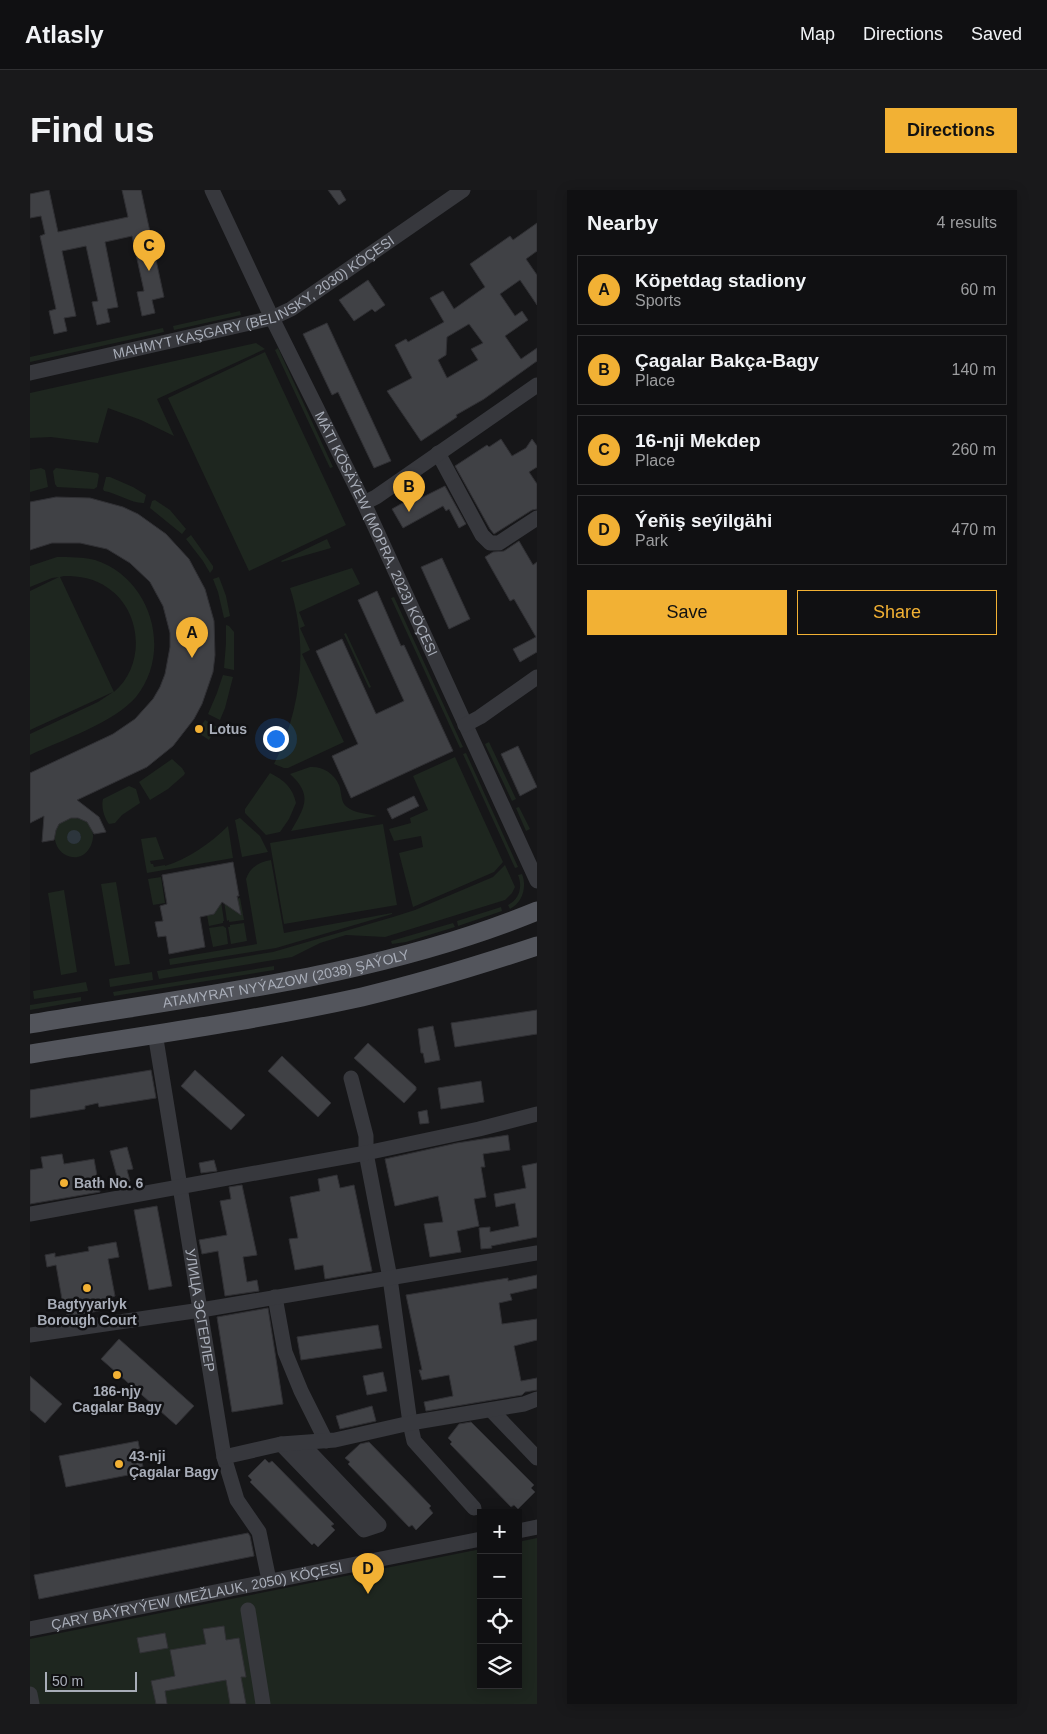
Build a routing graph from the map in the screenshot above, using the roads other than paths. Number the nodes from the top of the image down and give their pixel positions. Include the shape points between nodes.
1 (212, 190) edge
2 (463, 190) edge
3 (272, 318) junction
4 (30, 372) edge
5 (537, 385) edge
6 (438, 453) junction
7 (364, 503) junction
8 (537, 518) edge
9 (537, 677) edge
10 (465, 725) junction
11 (537, 881) edge
12 (537, 911) edge
13 (537, 946) edge
14 (30, 1024) edge
15 (155, 1033) junction
16 (30, 1054) edge
17 (351, 1078) dead end
18 (537, 1114) edge
19 (366, 1153) junction
20 (181, 1186) junction
21 (30, 1214) edge
22 (537, 1253) edge
23 (390, 1278) junction
24 (275, 1297) junction
25 (201, 1310) junction
26 (30, 1335) edge
27 (537, 1398) edge
28 (491, 1410) junction
29 (410, 1423) junction
30 (326, 1441) junction
31 (301, 1443) junction
32 (281, 1444) junction
33 (224, 1457) junction
34 (537, 1458) edge
35 (474, 1508) dead end
36 (537, 1528) edge
37 (522, 1530) edge
38 (477, 1540) edge
39 (269, 1580) junction
40 (248, 1610) dead end
41 (30, 1629) edge
42 (30, 1694) edge
43 (32, 1704) edge
44 (263, 1704) edge

1 - 3 street, MÄTI KÖSÄÝEW (MOPRA, 2023) KÖÇESI
2 - 3 street, MAHMYT KAŞGARY (BELINSKY, 2030) KÖÇESI via 291,309
3 - 4 street, MAHMYT KAŞGARY (BELINSKY, 2030) KÖÇESI
3 - 7 street, MÄTI KÖSÄÝEW (MOPRA, 2023) KÖÇESI
5 - 6 street
6 - 7 street
6 - 8 street via 490,544 499,542
7 - 10 street, MÄTI KÖSÄÝEW (MOPRA, 2023) KÖÇESI
9 - 10 street
10 - 11 street, MÄTI KÖSÄÝEW (MOPRA, 2023) KÖÇESI
12 - 14 main road, ATAMYRAT NYÝAZOW (2038) ŞAÝOLY via 426,950 354,968 271,985
13 - 15 main road via 363,997
15 - 16 main road
15 - 20 street, УЛИЦА ЭСГЕРЛЕР
17 - 19 street via 366,1136
18 - 19 street
19 - 20 street
19 - 23 street
20 - 21 street
20 - 25 street, УЛИЦА ЭСГЕРЛЕР
22 - 23 street
23 - 24 street
23 - 29 street
24 - 25 street
24 - 30 street via 286,1352
25 - 26 street
25 - 33 street, УЛИЦА ЭСГЕРЛЕР
27 - 28 street via 524,1404
28 - 29 street
28 - 34 street
29 - 30 street
29 - 35 street via 414,1441
30 - 31 street
31 - 32 street
31 - 32 street via 378,1525 364,1530
32 - 33 street
33 - 39 street, УЛИЦА ЭСГЕРЛЕР via 237,1500 259,1532
36 - 37 street
38 - 39 street, ÇARY BAÝRYÝEW (MEŽLAUK, 2050) KÖÇESI
39 - 41 street, ÇARY BAÝRYÝEW (MEŽLAUK, 2050) KÖÇESI
40 - 44 street
42 - 43 street

